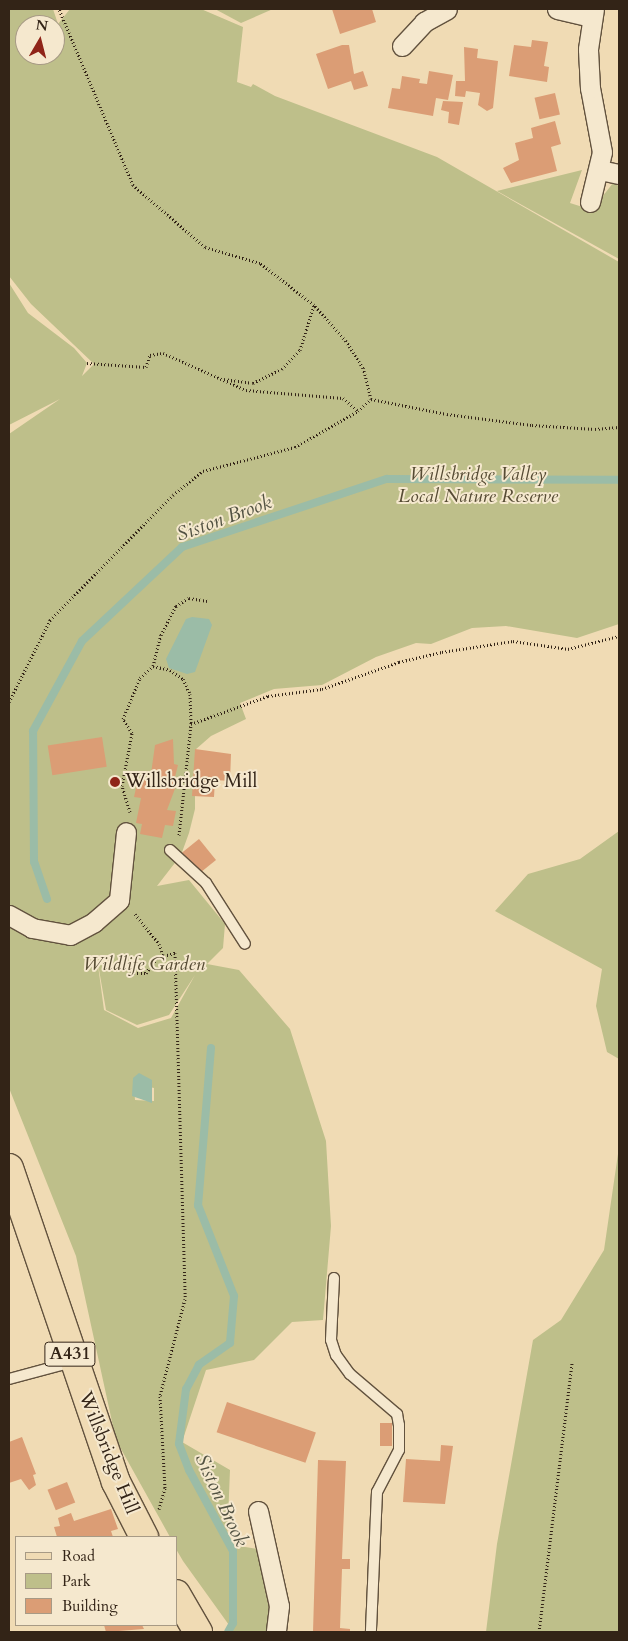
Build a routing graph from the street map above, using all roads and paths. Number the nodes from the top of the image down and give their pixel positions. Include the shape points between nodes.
1 (59, 9) edge
2 (447, 9) edge
3 (556, 9) edge
4 (593, 13) edge
5 (419, 15) edge
6 (402, 46) dead end
7 (600, 170) junction
8 (619, 174) edge
9 (590, 202) dead end
10 (314, 306) junction
11 (87, 363) dead end
12 (220, 379) junction
13 (371, 399) junction
14 (358, 411) junction
15 (619, 427) edge
16 (208, 602) dead end
17 (619, 636) edge
18 (153, 666) junction
19 (9, 702) edge
20 (190, 724) junction
21 (187, 779) dead end
22 (126, 832) joint
23 (170, 850) dead end
24 (119, 900) junction
25 (9, 915) edge
26 (244, 944) dead end
27 (163, 954) junction
28 (130, 973) dead end
29 (9, 1168) edge
30 (334, 1278) dead end
31 (72, 1362) junction
32 (572, 1362) dead end
33 (9, 1380) edge
34 (258, 1511) dead end
35 (143, 1536) edge
36 (144, 1536) edge
37 (276, 1632) edge
38 (371, 1632) edge
39 (539, 1632) edge

1 - 10 path via 133,185 205,247 260,263
2 - 5 street
3 - 4 street
4 - 7 street via 590,88 602,152
5 - 6 street
7 - 8 street
7 - 9 street
10 - 12 path via 300,350 282,370 252,383
10 - 13 path via 346,341 363,368
11 - 12 path via 146,366 150,355 163,353
12 - 14 path via 246,390 343,398
13 - 14 path
13 - 15 path via 447,414 532,424 594,429
14 - 19 path via 295,447 202,471 173,495 50,620
16 - 18 path via 189,598 176,606 161,635
17 - 20 path via 568,649 512,641 442,652 399,662 322,688 268,696
18 - 20 path via 170,670 183,679 190,694
18 - 22 path via 140,678 123,719 132,733 122,786 130,804
20 - 21 path
22 - 24 street
23 - 26 lane via 206,883
24 - 25 street via 94,922 70,935 32,928
24 - 27 path via 152,933
27 - 28 path via 146,973
27 - 36 path via 175,953 184,1299 160,1396 166,1488
29 - 31 main road, Willsbridge Hill / A431 via 21,1195
30 - 38 lane via 331,1340 336,1356 350,1374 398,1414 399,1450 377,1492
31 - 33 lane
31 - 35 main road, Willsbridge Hill / A431 via 116,1482
32 - 39 path
34 - 37 street via 279,1606

